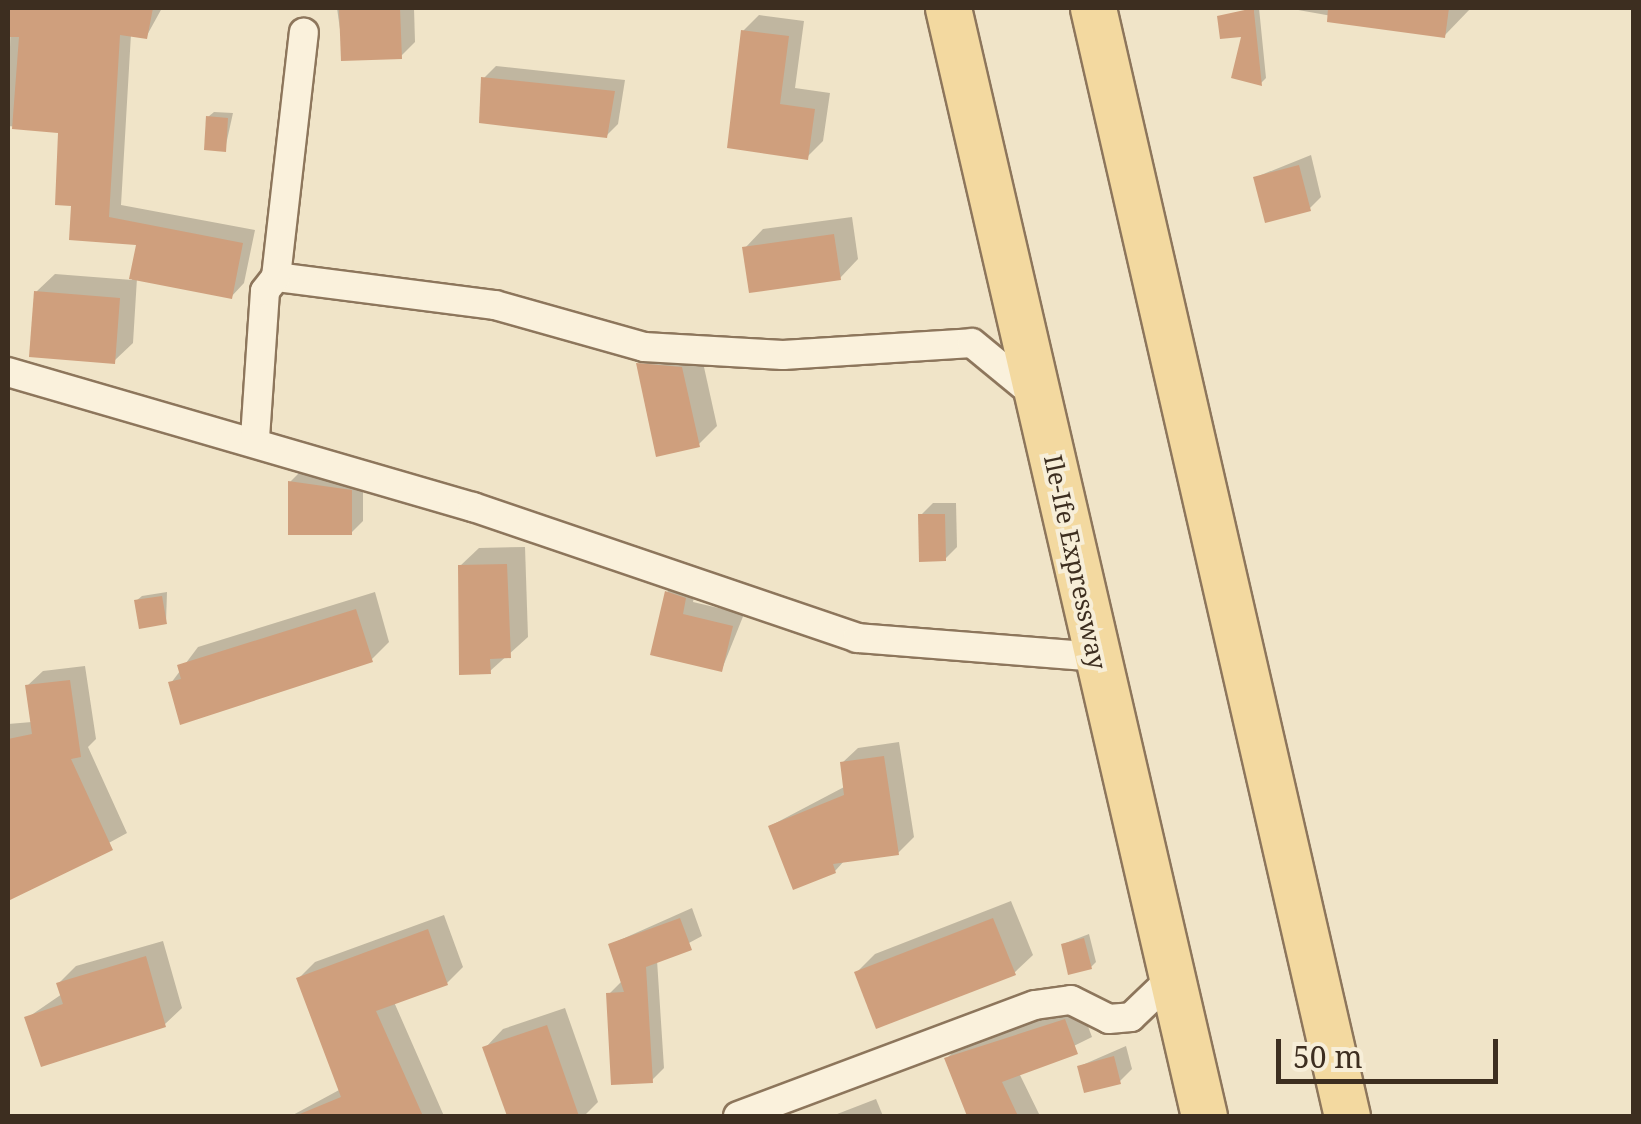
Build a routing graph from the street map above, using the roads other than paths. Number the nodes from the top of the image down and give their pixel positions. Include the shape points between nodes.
1 (948, 8) edge
2 (1093, 8) edge
3 (304, 33) dead end
4 (276, 276) junction
5 (8, 372) edge
6 (1041, 400) junction
7 (255, 438) junction
8 (1096, 657) junction
9 (1175, 975) junction
10 (738, 1116) edge
11 (1204, 1116) edge
12 (1346, 1116) edge

1 - 6 main road, Ile-Ife Expressway
2 - 12 main road
3 - 4 street
4 - 6 street via 495,305 644,347 783,355 972,342
4 - 7 street via 265,291
5 - 7 street
6 - 8 main road, Ile-Ife Expressway
7 - 8 street via 857,638
8 - 9 main road, Ile-Ife Expressway
9 - 10 street via 1131,1016 1108,1019 1072,1000 1035,1006
9 - 11 main road, Ile-Ife Expressway

